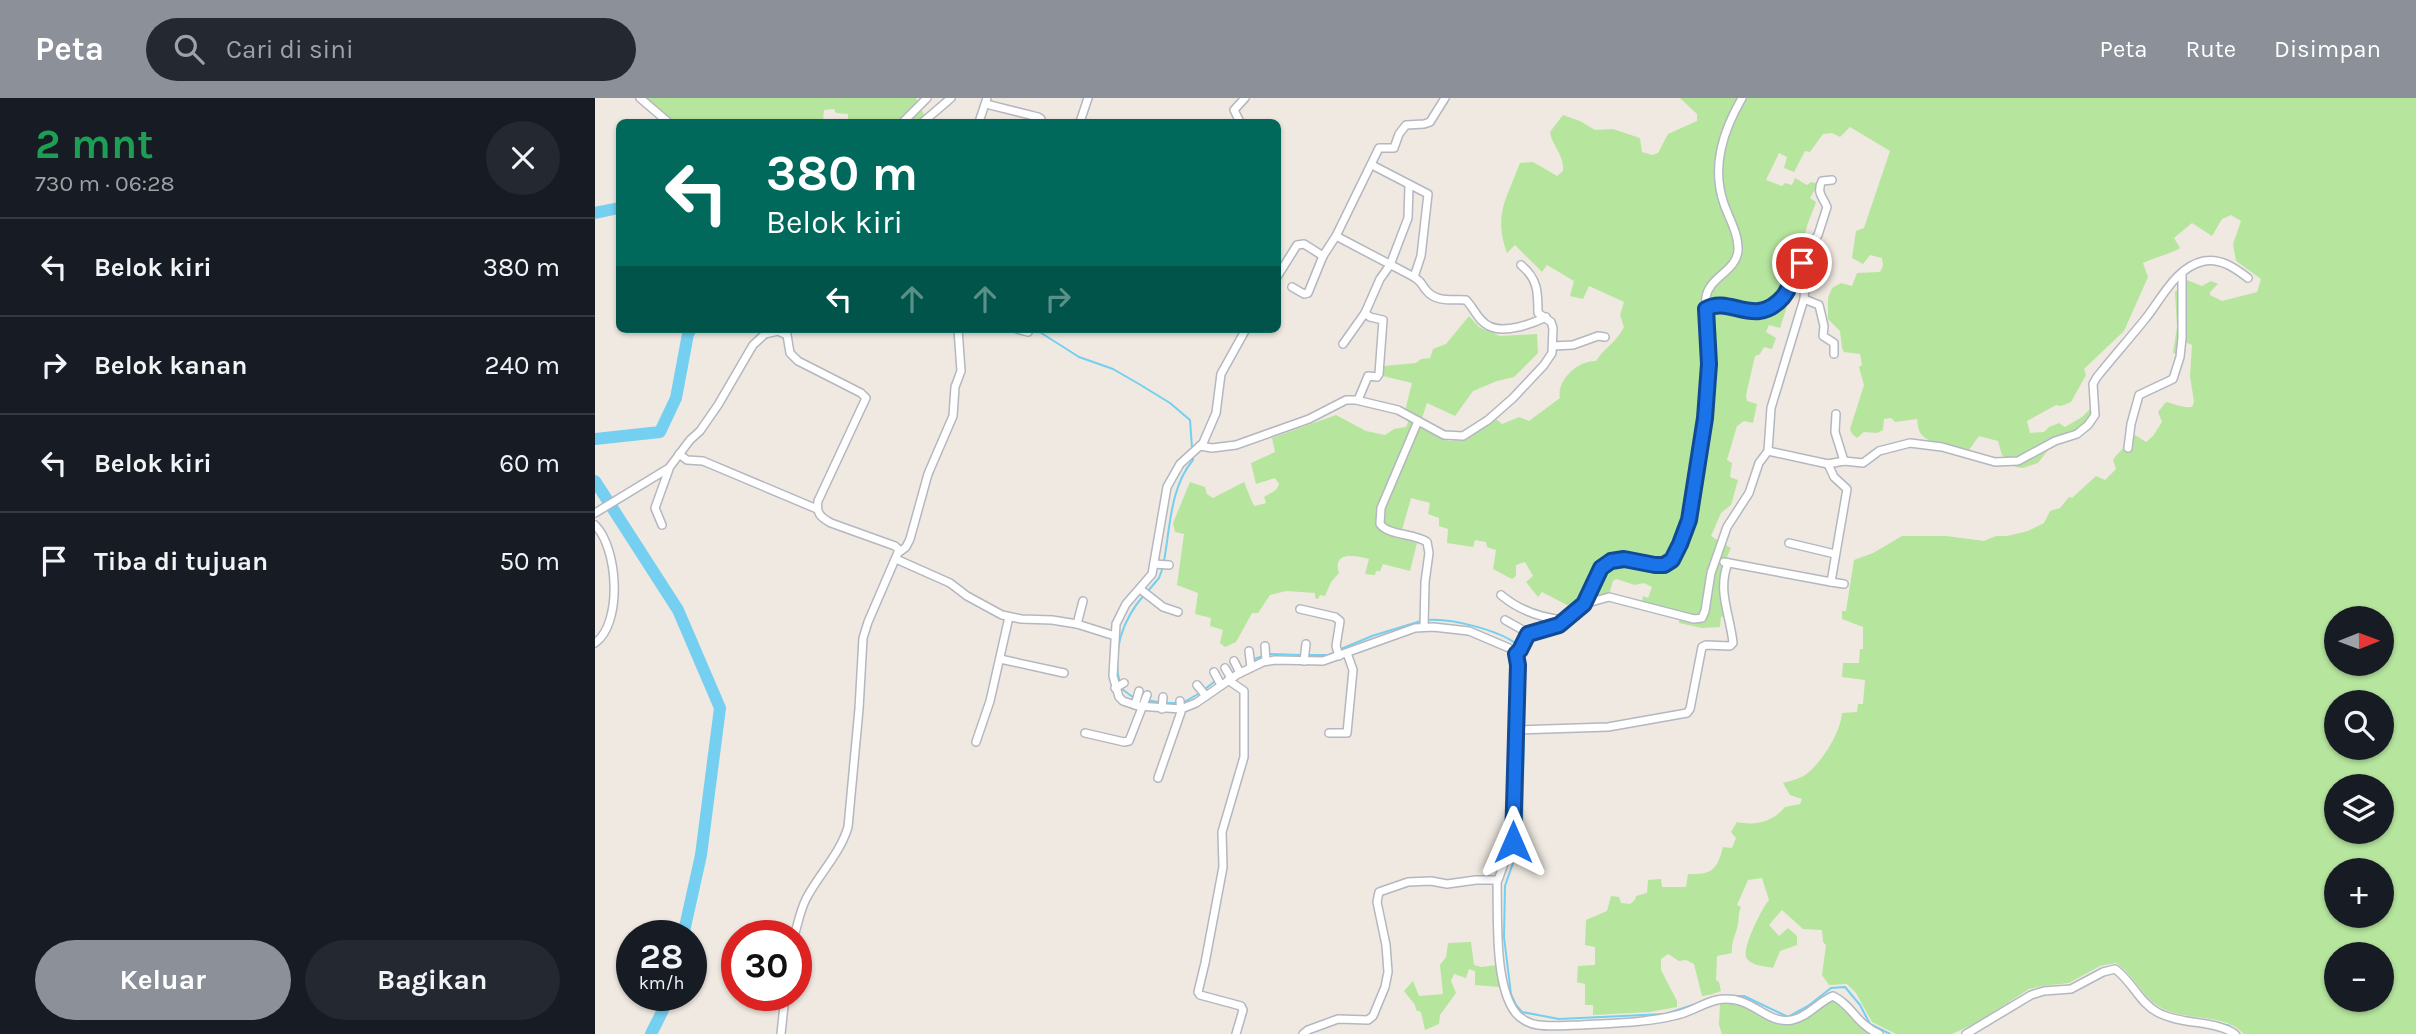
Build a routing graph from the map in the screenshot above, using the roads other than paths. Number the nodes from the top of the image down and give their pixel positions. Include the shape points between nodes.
1 (640, 98) edge
2 (926, 98) edge
3 (951, 98) edge
4 (1088, 98) edge
5 (1245, 98) edge
6 (1445, 98) edge
7 (1742, 98) edge
8 (987, 101) edge
9 (664, 119) edge
10 (906, 119) edge
11 (926, 119) edge
12 (980, 119) edge
13 (1040, 119) edge
14 (1081, 119) edge
15 (1237, 119) edge
16 (1372, 165) junction
17 (1832, 180) dead end
18 (1409, 186) junction
19 (1336, 236) junction
20 (1323, 256) junction
21 (1802, 263) junction
22 (1390, 265) junction
23 (1521, 265) dead end
24 (1281, 271) edge
25 (2182, 273) junction
26 (1414, 277) junction
27 (2248, 278) dead end
28 (1292, 287) dead end
29 (1804, 299) junction
30 (1706, 309) junction
31 (1365, 313) junction
32 (1546, 317) junction
33 (769, 333) edge
34 (786, 333) edge
35 (958, 333) edge
36 (1244, 333) edge
37 (1605, 337) dead end
38 (1343, 344) dead end
39 (1553, 346) junction
40 (1834, 354) dead end
41 (1359, 400) junction
42 (1836, 414) dead end
43 (1418, 421) junction
44 (1198, 447) junction
45 (2128, 448) dead end
46 (1768, 451) junction
47 (679, 454) junction
48 (1844, 461) junction
49 (1828, 464) junction
50 (670, 468) junction
51 (817, 509) junction
52 (596, 512) edge
53 (595, 525) edge
54 (662, 526) dead end
55 (1789, 543) dead end
56 (1835, 554) junction
57 (897, 556) junction
58 (1717, 559) junction
59 (1728, 563) junction
60 (1831, 582) junction
61 (1844, 584) dead end
62 (1144, 592) junction
63 (1501, 595) dead end
64 (1083, 601) dead end
65 (1584, 604) junction
66 (1300, 609) dead end
67 (1178, 612) dead end
68 (1009, 617) junction
69 (1505, 620) dead end
70 (1565, 620) junction
71 (1424, 621) junction
72 (1077, 624) junction
73 (1528, 634) junction
74 (1115, 636) junction
75 (595, 643) edge
76 (1337, 651) junction
77 (1518, 652) junction
78 (1347, 653) junction
79 (1000, 659) junction
80 (1064, 673) dead end
81 (1223, 676) junction
82 (1141, 699) junction
83 (1181, 705) junction
84 (1516, 730) junction
85 (1085, 733) dead end
86 (1329, 733) dead end
87 (976, 742) dead end
88 (1158, 778) dead end
89 (1497, 881) junction
90 (799, 920) edge
91 (783, 1011) edge
92 (781, 1034) edge
93 (1236, 1034) edge
94 (1303, 1034) edge
95 (1879, 1034) edge
96 (1966, 1034) edge
97 (2235, 1034) edge

1 - 9 street
2 - 10 street
3 - 11 street
4 - 14 street
5 - 15 street via 1234,110
6 - 16 street via 1430,122 1406,125 1394,148 1379,148
7 - 30 street via 1722,138 1719,157 1721,196 1738,253 1729,270 1706,293
8 - 12 street
8 - 13 street
16 - 18 street
16 - 19 street
17 - 21 street via 1822,181 1819,187 1827,208
18 - 22 street via 1408,218
18 - 26 street via 1428,194
19 - 20 street
19 - 22 street
20 - 24 street via 1304,244 1297,245
20 - 28 street via 1308,293
21 - 29 street
21 - 30 street via 1785,295 1771,308
22 - 26 street
22 - 31 street
23 - 32 street via 1535,280 1538,313
25 - 27 street via 2191,265 2212,260 2229,264
25 - 45 street via 2180,357 2173,379 2139,395
25 - 48 street via 2097,377 2093,384 2095,415 2077,434 2018,461 1995,462 1909,443 1879,451 1866,462
26 - 32 street via 1441,299 1466,300 1490,327 1502,329
29 - 40 street via 1819,305 1823,336 1835,343
29 - 46 street via 1771,408
30 - 65 street via 1708,388 1689,520 1680,544 1664,565 1611,561 1601,568
31 - 38 street
31 - 41 street via 1384,320 1380,374 1368,376
32 - 39 street via 1553,328
33 - 47 street via 753,345 712,414
34 - 51 street via 790,353 798,361 866,398
35 - 57 street via 961,371 954,388 953,416 928,474 910,539
36 - 44 street via 1221,374 1216,413
37 - 39 street
39 - 43 street via 1523,389 1463,436 1444,435
41 - 43 street via 1398,410
41 - 44 street via 1346,400 1309,419 1236,445
42 - 48 street via 1835,432
43 - 71 street via 1381,508 1380,524 1385,530 1427,542
44 - 62 street via 1167,487 1160,520 1162,565
46 - 49 street
46 - 58 street via 1727,527
47 - 50 street
47 - 51 street
48 - 49 street
49 - 56 street via 1847,489
50 - 52 street
50 - 54 street via 655,508
51 - 57 street via 821,518 895,547
53 - 75 street via 609,548 614,586 605,634
55 - 56 street
56 - 60 street
57 - 68 street
57 - 90 street via 863,638 848,827
58 - 59 street
58 - 65 street via 1702,618 1609,597
59 - 60 street
59 - 84 street via 1723,587 1733,643 1702,648 1687,713 1608,727
60 - 61 street
62 - 67 street
62 - 74 street via 1121,613
63 - 70 street via 1530,613
64 - 72 street
65 - 70 street
66 - 76 street via 1339,620
68 - 72 street
68 - 79 street
69 - 73 street
70 - 73 street
71 - 77 street via 1469,631
71 - 78 street
72 - 74 street
73 - 77 street
74 - 82 street via 1123,701
76 - 78 street
76 - 81 street via 1323,661 1305,652 1265,653
77 - 84 street
78 - 86 street via 1353,670 1347,733
79 - 80 street
79 - 87 street
81 - 83 street
81 - 93 street via 1244,691 1244,757 1222,832 1223,867 1198,992 1241,1006
82 - 83 street
82 - 85 street via 1127,743
83 - 88 street
84 - 89 street via 1514,836
89 - 94 street via 1408,882 1379,892 1388,972 1373,1016 1368,1020 1338,1019
89 - 95 street via 1497,926 1506,996 1520,1017 1536,1025 1629,1022 1678,1015 1723,999 1742,1000 1776,1020 1789,1021 1833,996 1863,1026
91 - 92 street
96 - 97 street via 2031,995 2071,989 2115,969 2154,1011 2227,1028

